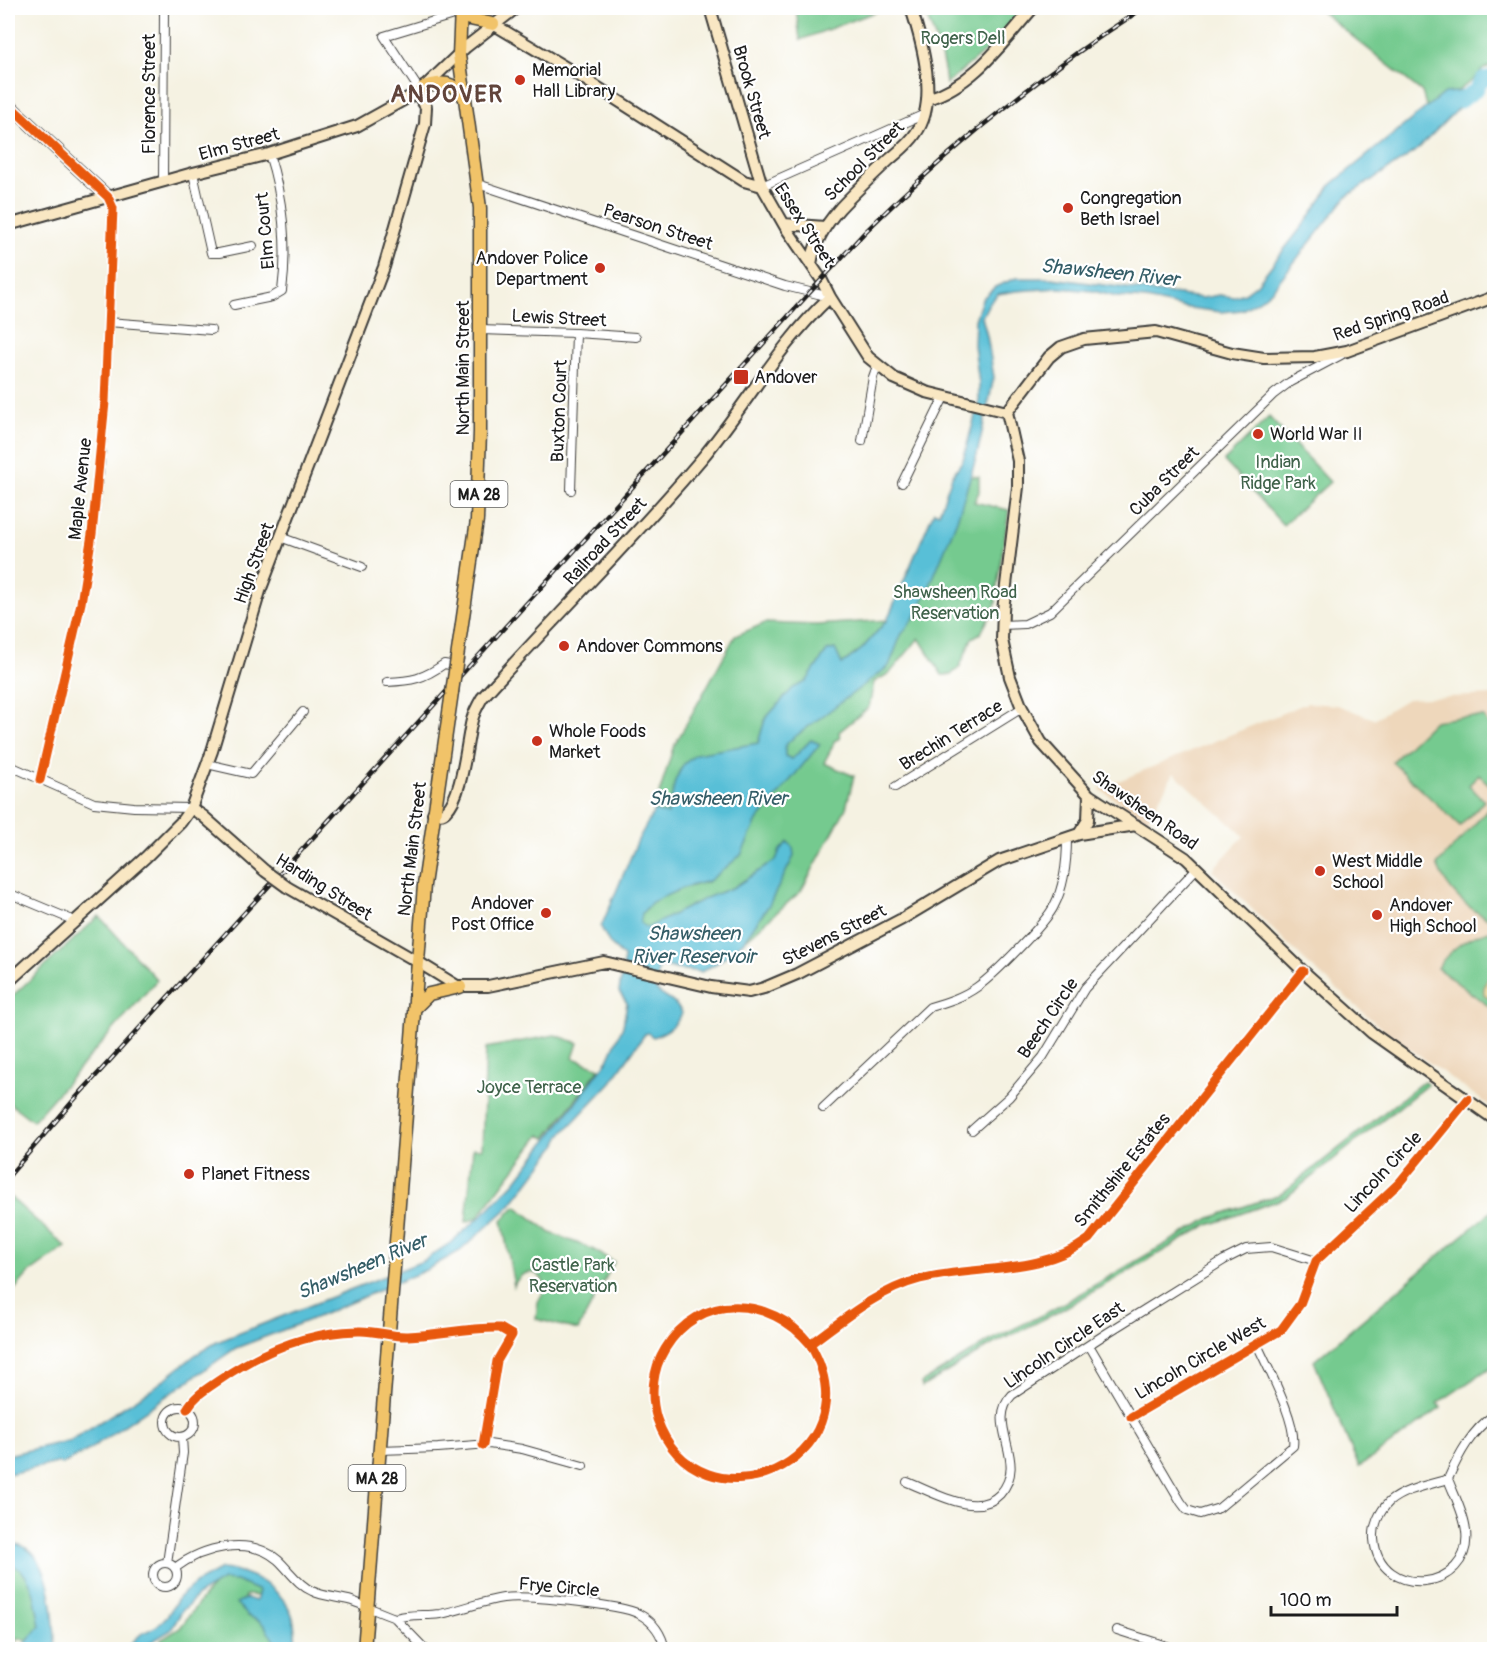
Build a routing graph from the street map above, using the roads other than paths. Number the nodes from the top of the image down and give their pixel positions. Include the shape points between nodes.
1 (164, 8) edge
2 (516, 8) edge
3 (710, 8) edge
4 (912, 8) edge
5 (1033, 8) edge
6 (460, 10) edge
7 (493, 24) junction
8 (459, 54) junction
9 (420, 90) junction
10 (465, 99) junction
11 (927, 99) junction
12 (8, 104) edge
13 (925, 114) junction
14 (269, 154) junction
15 (193, 173) junction
16 (164, 182) junction
17 (478, 184) junction
18 (762, 186) junction
19 (108, 197) junction
20 (784, 224) junction
21 (8, 225) edge
22 (825, 227) junction
23 (253, 246) dead end
24 (811, 264) junction
25 (830, 297) junction
26 (1494, 297) edge
27 (234, 305) dead end
28 (108, 322) junction
29 (211, 330) dead end
30 (481, 330) junction
31 (576, 333) junction
32 (636, 337) dead end
33 (1347, 351) junction
34 (877, 366) junction
35 (944, 397) junction
36 (1008, 412) junction
37 (862, 441) dead end
38 (902, 483) dead end
39 (571, 489) dead end
40 (280, 537) junction
41 (363, 567) dead end
42 (1002, 624) junction
43 (457, 662) junction
44 (387, 682) dead end
45 (1022, 708) junction
46 (303, 712) dead end
47 (207, 764) junction
48 (8, 765) edge
49 (40, 780) junction
50 (895, 787) dead end
51 (1089, 795) junction
52 (191, 808) junction
53 (433, 813) junction
54 (1136, 825) junction
55 (1079, 834) junction
56 (1067, 838) junction
57 (1197, 868) junction
58 (8, 893) edge
59 (75, 921) junction
60 (418, 962) junction
61 (1303, 971) junction
62 (8, 982) edge
63 (460, 987) junction
64 (414, 1010) junction
65 (1468, 1100) junction
66 (823, 1108) dead end
67 (1494, 1119) edge
68 (972, 1130) dead end
69 (1316, 1261) junction
70 (388, 1336) junction
71 (810, 1344) junction
72 (1257, 1344) junction
73 (1089, 1345) junction
74 (187, 1409) junction
75 (1494, 1415) edge
76 (1131, 1417) junction
77 (182, 1437) junction
78 (483, 1445) junction
79 (380, 1450) junction
80 (583, 1466) dead end
81 (1448, 1479) junction
82 (907, 1482) dead end
83 (167, 1563) junction
84 (175, 1568) junction
85 (368, 1608) junction
86 (395, 1618) junction
87 (1118, 1629) dead end
88 (364, 1650) edge
89 (426, 1650) edge
90 (665, 1650) edge
91 (1179, 1650) edge

1 - 16 street, Florence Street
2 - 7 main road, Elm Street
3 - 18 main road, Brook Street
4 - 11 main road, School Street via 924,60
5 - 11 main road via 972,74 947,92
6 - 7 main road via 470,19
6 - 8 main road, MA 28
6 - 9 street via 384,36
7 - 8 main road, Elm Street
7 - 18 main road, Essex Street via 744,181
8 - 9 main road, Elm Street
8 - 10 main road, North Main Street / MA 28
9 - 10 main road via 448,83
9 - 14 main road, Elm Street via 357,126
9 - 40 main road, High Street via 426,114 398,223
10 - 17 main road, North Main Street / MA 28
11 - 13 main road, School Street
12 - 19 main road
13 - 18 street
13 - 22 main road, School Street via 912,139 862,185
14 - 15 main road, Elm Street
14 - 27 street, Elm Court via 279,193 285,269 282,291
15 - 16 main road, Elm Street
15 - 23 street via 211,253
16 - 19 main road, Elm Street
17 - 25 street, Pearson Street via 785,286
17 - 30 main road, North Main Street / MA 28
18 - 20 main road, Essex Street
19 - 21 main road, Elm Street
19 - 28 street, Maple Avenue via 113,223
20 - 22 main road
20 - 24 main road, Essex Street
22 - 24 main road, School Street
24 - 25 main road, Essex Street
25 - 34 main road, Essex Street via 859,345
25 - 53 main road, Railroad Street via 786,344 684,479 482,698 471,722 451,804 446,812
26 - 33 main road, Red Spring Road
28 - 29 street
28 - 49 street, Maple Avenue via 101,458 92,534 81,603
30 - 31 street, Lewis Street
30 - 43 main road, North Main Street / MA 28 via 478,501
31 - 32 street, Lewis Street
31 - 39 street, Buxton Court
33 - 36 main road, Red Spring Road via 1264,358 1156,332 1084,339 1061,347 1049,357
33 - 42 street, Cuba Street via 1274,394 1050,612 1025,624
34 - 35 main road, Essex Street via 901,382
34 - 37 street
35 - 36 main road, Essex Street
35 - 38 street
36 - 42 main road, Shawsheen Road via 1018,461 1018,487
40 - 41 street
40 - 47 main road, High Street
42 - 45 main road, Shawsheen Road via 1005,659
43 - 44 street via 444,664 411,681
43 - 53 main road, North Main Street / MA 28, bridge
45 - 50 street, Brechin Terrace
45 - 51 main road, Shawsheen Road via 1041,742
46 - 47 street via 250,774
47 - 52 main road, High Street
48 - 49 street
49 - 52 street via 103,804
51 - 54 main road, Shawsheen Road
51 - 55 main road via 1088,820
52 - 59 main road, High Street via 146,857
52 - 60 main road, Harding Street, bridge via 287,887
53 - 60 main road, North Main Street / MA 28
54 - 55 main road, Stevens Street
54 - 57 main road, Shawsheen Road
55 - 56 main road, Stevens Street
56 - 63 main road, Stevens Street via 999,861 902,919 797,974 749,992 604,962 488,986
56 - 66 street via 1061,889 1054,908 1032,933 978,986 930,1007
57 - 61 main road, Shawsheen Road
57 - 68 street, Beech Circle via 1084,988 1043,1057 1009,1097
58 - 59 street
59 - 62 main road, High Street
60 - 63 main road
60 - 64 main road, North Main Street / MA 28
61 - 65 main road, Shawsheen Road via 1389,1047
61 - 71 street, Smithshire Estates via 1089,1239 1043,1260 920,1279 862,1306
63 - 64 main road via 429,994
64 - 70 main road, North Main Street / MA 28
65 - 67 main road, Shawsheen Road
65 - 69 street, Lincoln Circle via 1399,1184
69 - 72 street, Lincoln Circle West via 1300,1304 1288,1321 1281,1330
69 - 73 street, Lincoln Circle East via 1271,1247 1246,1249
70 - 74 street via 361,1330 339,1331 290,1343 240,1366 197,1395
70 - 78 street via 488,1328 500,1328 512,1335 496,1361
70 - 79 main road, North Main Street / MA 28
71 - 71 street via 825,1381 824,1408 812,1440 788,1464 750,1478 723,1477 698,1468 668,1441 655,1410 654,1377 663,1351 690,1322 728,1307 754,1308 780,1317
72 - 76 street, Lincoln Circle West
72 - 76 street via 1290,1419 1293,1446 1219,1508 1200,1514 1186,1510
73 - 76 street
73 - 82 street, Lincoln Circle East via 1008,1399 1002,1416 1012,1469 1006,1488 996,1498 982,1505 969,1504
74 - 77 street via 195,1418 195,1426
74 - 77 street via 173,1409 165,1421 171,1434
75 - 81 street via 1464,1446
77 - 83 street
78 - 79 street
78 - 80 street via 506,1445
79 - 85 main road, North Main Street / MA 28
81 - 81 street via 1464,1523 1464,1551 1455,1567 1440,1578 1422,1582 1403,1579 1388,1569 1377,1554 1374,1535 1378,1517 1396,1497
83 - 84 street
83 - 84 street via 153,1570 158,1585 173,1584
84 - 85 street, Frye Circle via 190,1557 224,1547 255,1549 272,1555 311,1591
85 - 86 street, Frye Circle
85 - 88 main road, North Main Street / MA 28
86 - 89 street, Frye Circle
86 - 90 street, Frye Circle via 438,1614 509,1597 606,1606 631,1610 644,1617 660,1633
87 - 91 street

